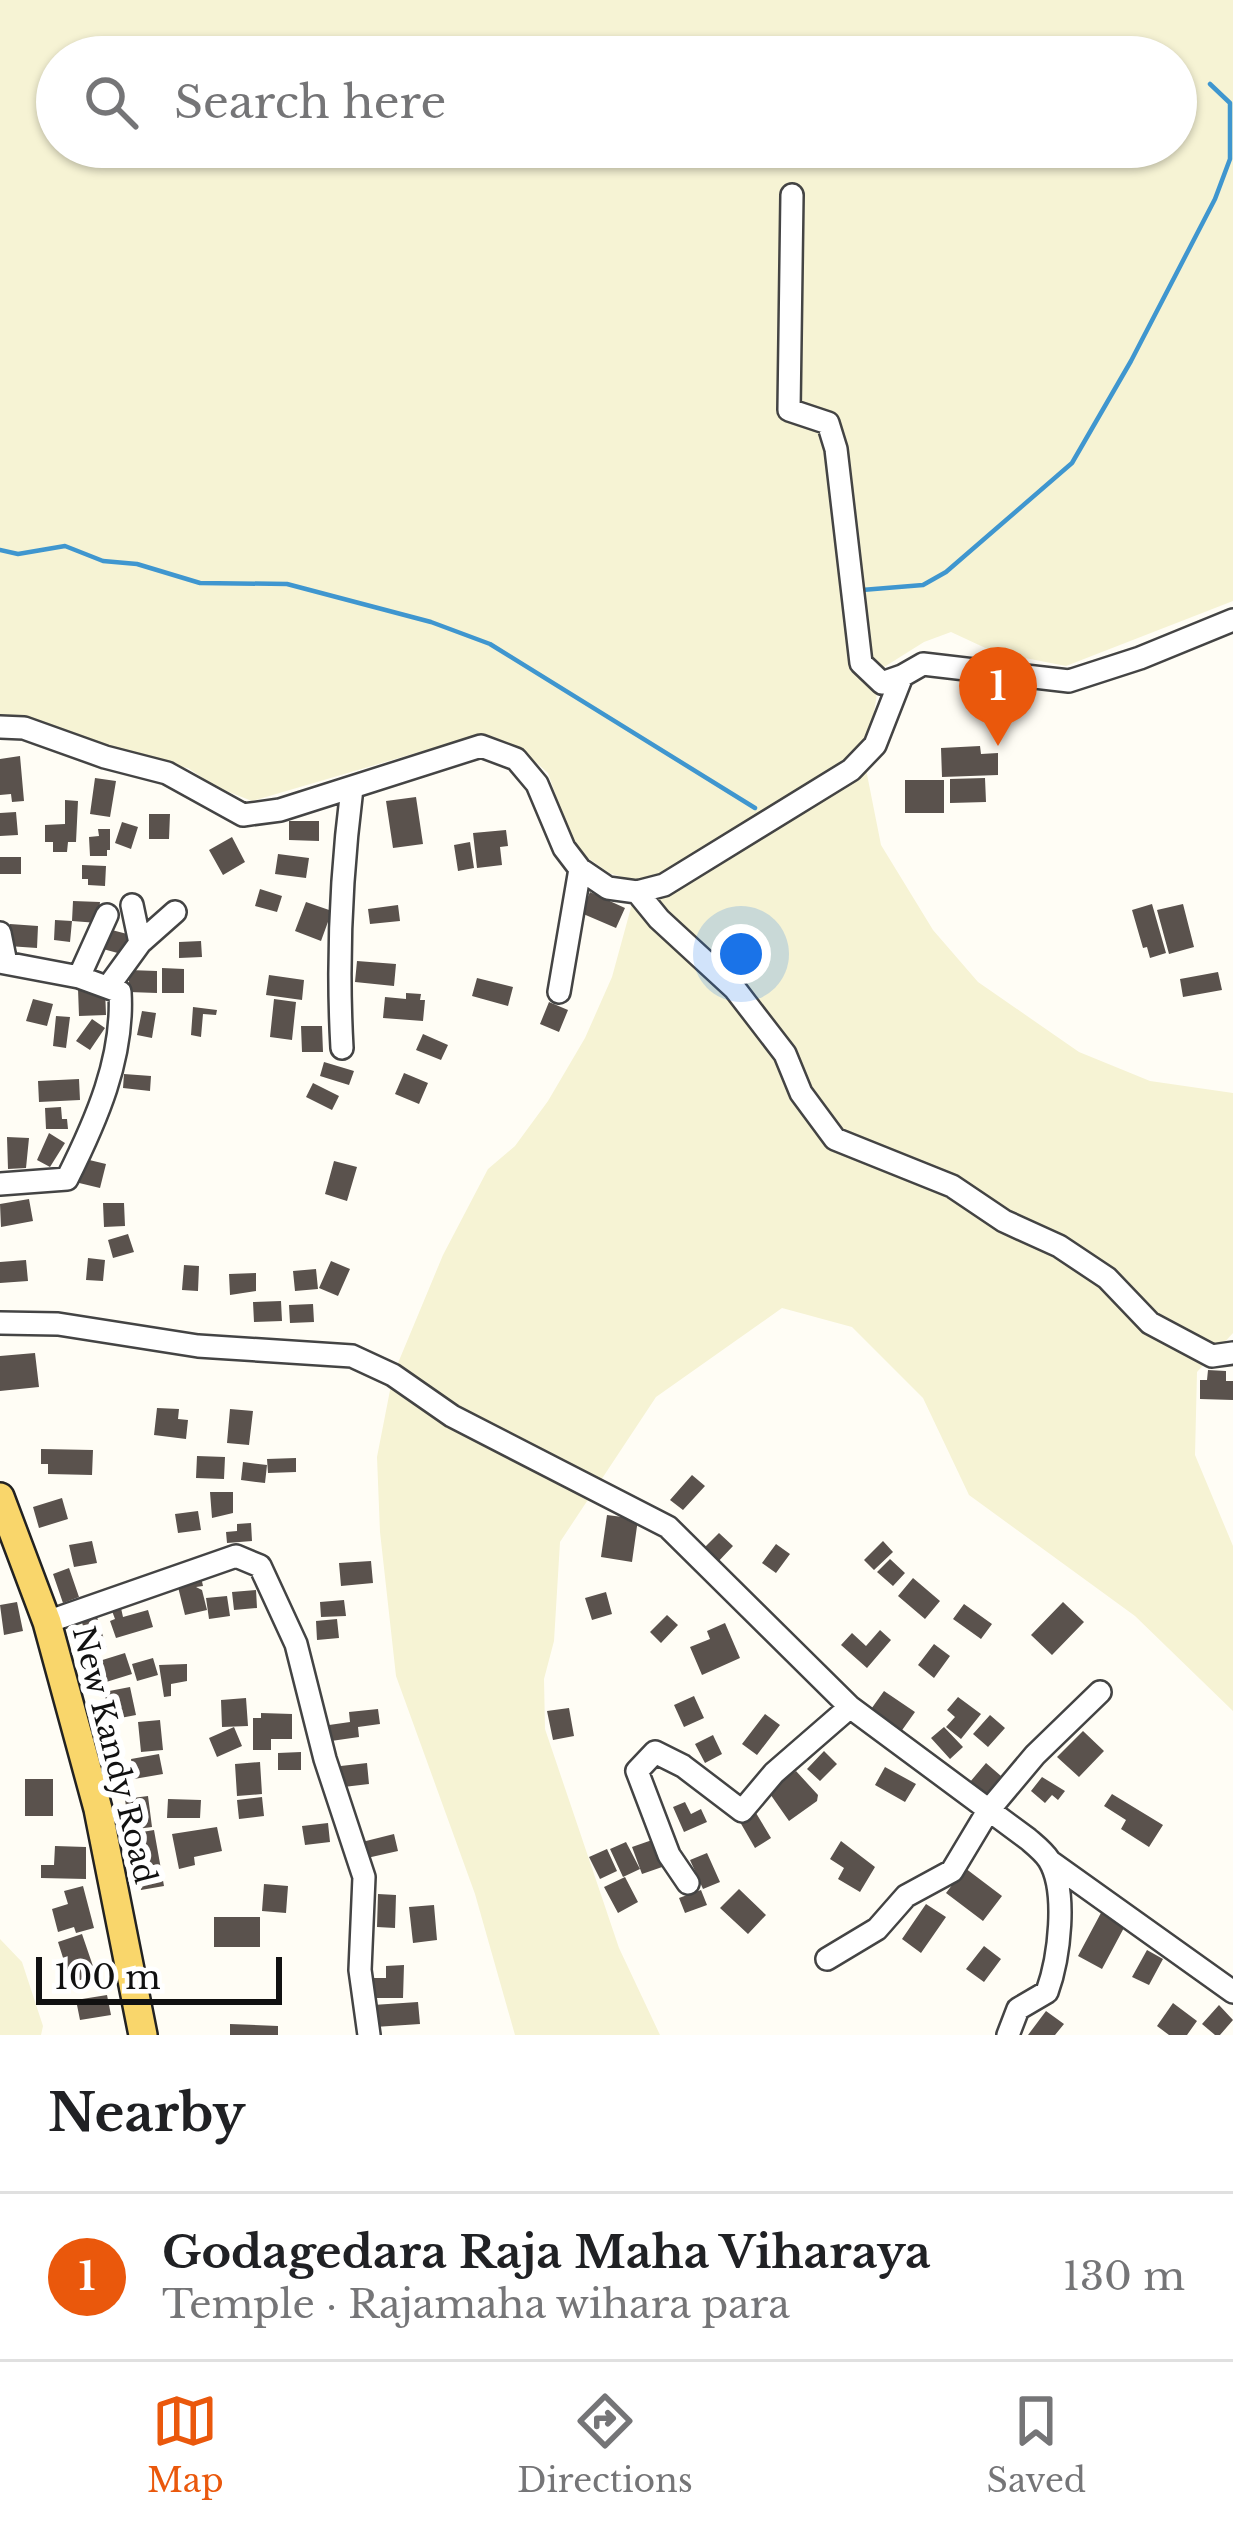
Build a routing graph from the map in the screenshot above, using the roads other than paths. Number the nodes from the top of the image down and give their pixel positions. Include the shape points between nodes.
1 (792, 195) dead end
2 (1233, 620) edge
3 (902, 676) junction
4 (0, 727) edge
5 (352, 788) junction
6 (580, 869) junction
7 (637, 892) junction
8 (132, 905) dead end
9 (175, 912) dead end
10 (106, 915) dead end
11 (0, 933) edge
12 (140, 943) junction
13 (3, 962) edge
14 (79, 977) junction
15 (108, 987) junction
16 (559, 992) dead end
17 (342, 1048) dead end
18 (0, 1184) edge
19 (0, 1323) edge
20 (1233, 1352) edge
21 (0, 1497) edge
22 (47, 1622) junction
23 (1100, 1692) dead end
24 (850, 1707) junction
25 (988, 1811) junction
26 (1051, 1862) junction
27 (688, 1882) dead end
28 (827, 1959) dead end
29 (1233, 1993) edge
30 (143, 2035) edge
31 (369, 2035) edge
32 (1008, 2035) edge

1 - 3 street via 789,410 828,423 836,449 861,663 882,683
2 - 3 street via 1069,681 923,664
3 - 7 street via 875,745 850,770 664,885
4 - 5 street via 166,773 243,814
5 - 6 street via 481,746 516,759 537,784
5 - 17 street via 338,975
6 - 7 street via 608,888
6 - 16 street
7 - 20 street via 735,989 835,1138 952,1186 1059,1246 1107,1278 1150,1323 1212,1356
8 - 12 street
9 - 12 street
10 - 14 street
11 - 13 street
12 - 15 street
13 - 14 street
14 - 15 street
15 - 18 street via 120,992 122,1017 101,1110 68,1179
19 - 24 street via 352,1357 393,1375 452,1416 668,1527
21 - 22 main road, New Kandy Road
22 - 30 main road, New Kandy Road via 98,1809
22 - 31 street via 236,1556 260,1566 296,1644 364,1877 360,1970
23 - 25 street
24 - 25 street
24 - 27 street via 742,1811 655,1752 637,1771
25 - 26 street
25 - 28 street via 952,1871 906,1896 877,1929
26 - 29 street
26 - 32 street via 1060,1909 1057,1966 1047,1992 1018,2009

